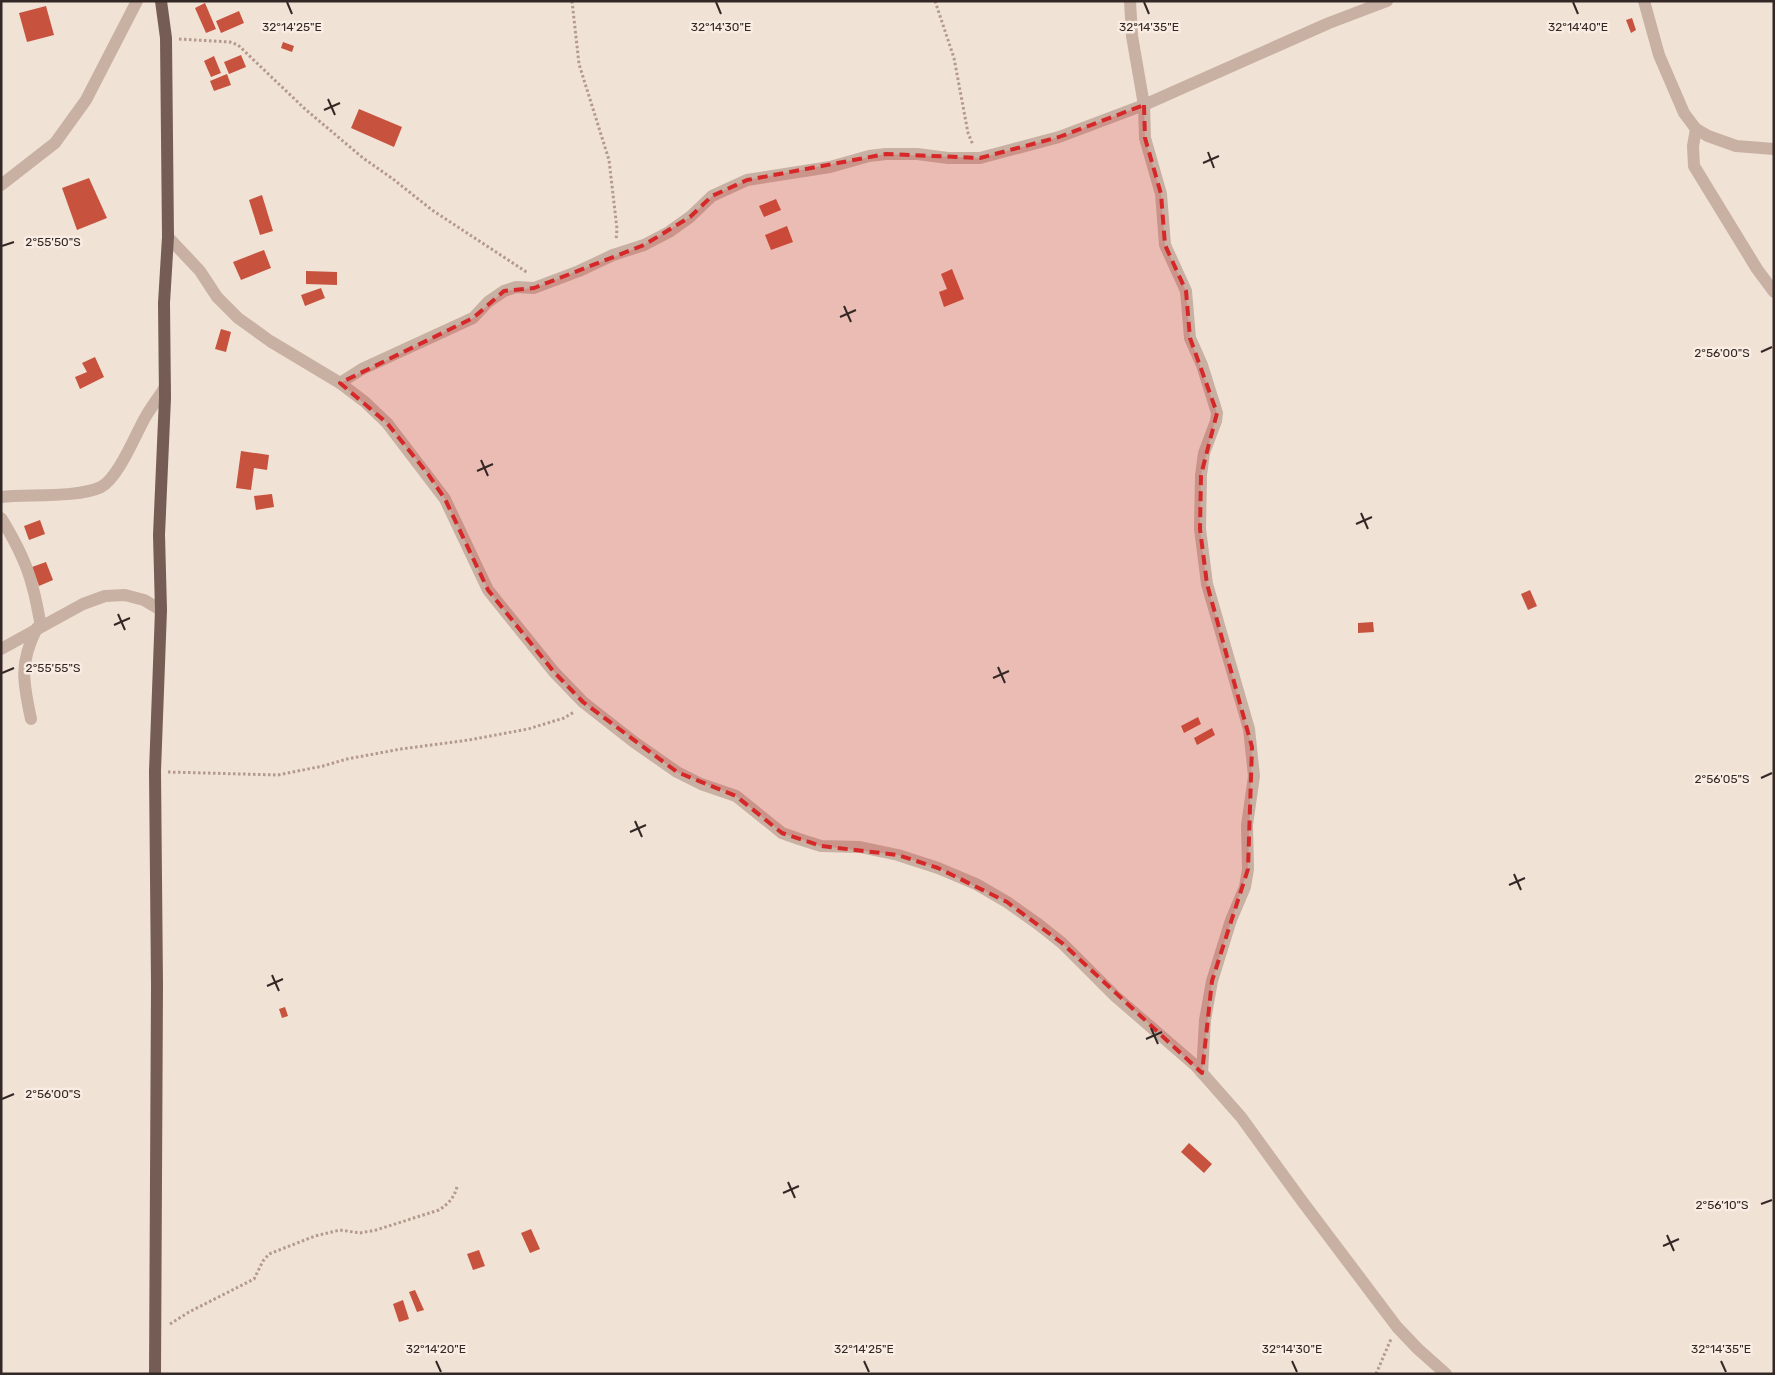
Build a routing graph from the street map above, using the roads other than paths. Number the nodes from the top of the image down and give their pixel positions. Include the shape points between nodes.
1 (137, 1) edge
2 (161, 1) edge
3 (1130, 1) edge
4 (1387, 1) edge
5 (1644, 1) edge
6 (1144, 105) junction
7 (1696, 129) junction
8 (1774, 149) edge
9 (1, 185) edge
10 (168, 237) junction
11 (1774, 292) edge
12 (340, 383) junction
13 (165, 387) junction
14 (1, 498) edge
15 (1, 518) edge
16 (161, 610) junction
17 (39, 627) junction
18 (1, 649) edge
19 (31, 719) dead end
20 (1202, 1073) junction
21 (154, 1374) edge
22 (1446, 1374) edge

1 - 9 street via 86,100 56,143
2 - 10 main road via 166,38
3 - 6 street via 1132,36
4 - 6 street via 1329,23
5 - 7 street via 1659,54 1684,113
6 - 12 street via 1058,137 980,158 886,154 747,180 712,196 690,217 644,245 534,288 516,287 504,291 473,318 362,369
6 - 20 street via 1145,138 1161,194 1165,245 1186,291 1190,338 1217,414 1204,453 1200,529 1207,584 1249,729 1254,776 1247,825 1248,869 1212,981 1205,1020
7 - 8 street via 1736,146
7 - 11 street via 1694,166
10 - 12 street via 238,318
10 - 13 main road via 164,303
12 - 20 street via 387,423 428,474 445,499 488,590 554,672 583,702 676,772 736,796 782,833 821,846 860,847 914,860 976,884 1007,902 1062,943 1115,996
13 - 14 street via 120,466 102,487
13 - 16 main road via 159,535
15 - 17 street via 32,584
16 - 17 street via 144,600 114,594 83,604
16 - 21 main road via 155,770
17 - 18 street
17 - 19 street via 27,650 23,671
20 - 22 street via 1241,1117 1397,1327

